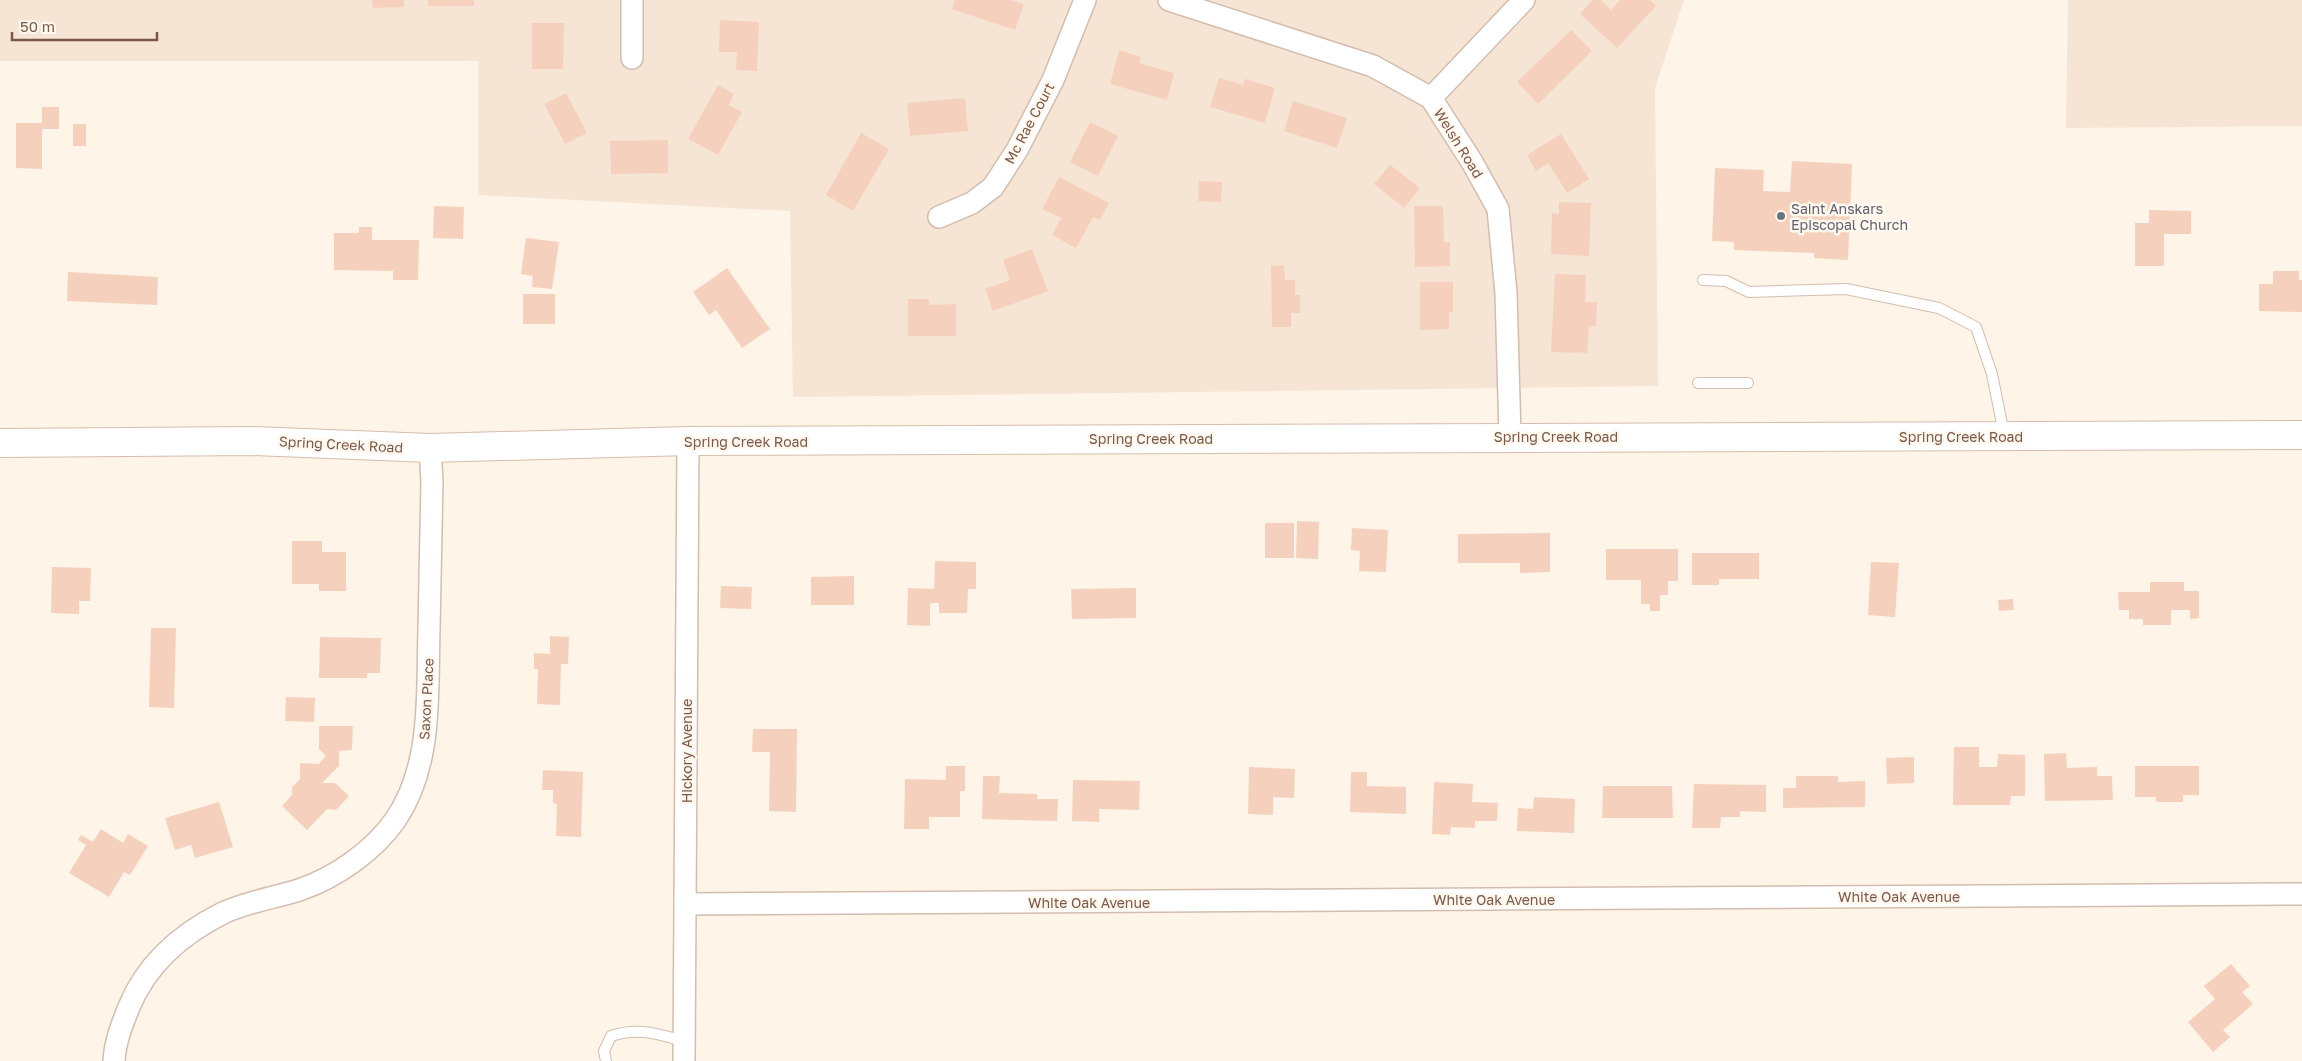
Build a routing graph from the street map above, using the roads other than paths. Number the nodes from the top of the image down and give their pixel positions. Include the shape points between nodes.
1 (632, 0) edge
2 (1085, 0) edge
3 (1169, 0) edge
4 (1524, 0) edge
5 (632, 58) dead end
6 (1431, 98) junction
7 (940, 217) dead end
8 (1703, 280) dead end
9 (1698, 383) dead end
10 (1748, 383) dead end
11 (2302, 435) edge
12 (1510, 436) junction
13 (2004, 436) junction
14 (688, 441) junction
15 (0, 444) edge
16 (430, 448) junction
17 (2302, 894) edge
18 (685, 904) junction
19 (684, 1051) edge
20 (114, 1061) edge
21 (606, 1061) edge

1 - 5 street
2 - 7 street, Mc Rae Court via 1053,80 1017,150 993,187 972,204
3 - 6 street, Welsh Road via 1373,66
4 - 6 street
6 - 12 street, Welsh Road via 1498,209 1506,293
8 - 13 lane via 1726,280 1749,292 1846,289 1939,308 1976,327 1992,374
9 - 10 lane
11 - 13 main road, Spring Creek Road
12 - 13 main road, Spring Creek Road
12 - 14 main road, Spring Creek Road
14 - 16 main road, Spring Creek Road
14 - 18 street, Hickory Avenue
15 - 16 main road, Spring Creek Road via 252,441
16 - 20 street, Saxon Place via 426,735 410,792 396,820 359,858 301,889 225,912 192,930 162,954 138,985 123,1022
17 - 18 street, White Oak Avenue
18 - 19 street, Hickory Avenue
19 - 21 lane via 646,1032 627,1031 611,1036 604,1051

